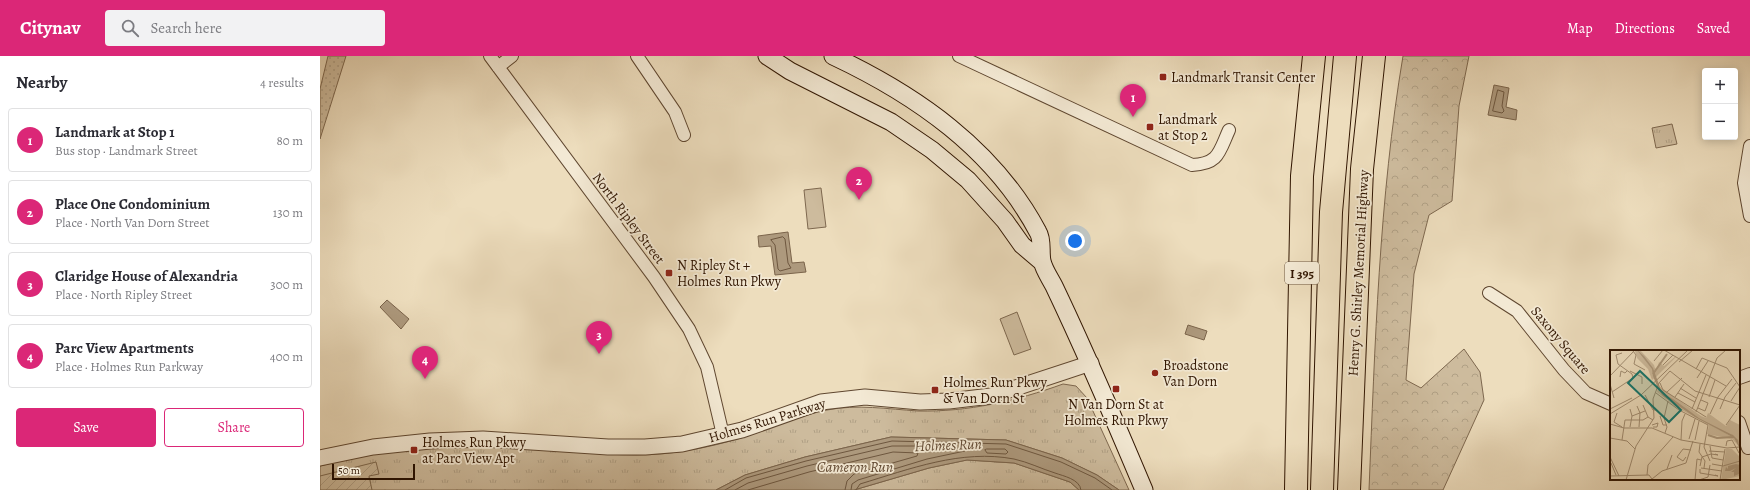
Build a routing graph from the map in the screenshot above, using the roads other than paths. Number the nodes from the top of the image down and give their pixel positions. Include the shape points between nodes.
1 (512, 56) edge
2 (637, 56) edge
3 (833, 56) edge
4 (959, 56) edge
5 (1314, 56) edge
6 (1345, 56) edge
7 (1374, 56) edge
8 (771, 57) edge
9 (493, 59) edge
10 (1229, 130) dead end
11 (684, 135) dead end
12 (1750, 146) edge
13 (1750, 216) edge
14 (1042, 262) junction
15 (1489, 293) dead end
16 (1091, 363) junction
17 (1750, 374) edge
18 (1740, 378) edge
19 (1610, 404) edge
20 (1740, 425) edge
21 (723, 435) junction
22 (1748, 448) dead end
23 (320, 458) edge
24 (1144, 490) edge
25 (1296, 490) edge
26 (1322, 490) edge
27 (1349, 490) edge

1 - 9 street
2 - 11 street via 675,112
3 - 14 main road via 902,93 930,111 968,142 1000,176 1032,221 1039,234
4 - 10 street via 1192,165 1206,164 1219,154
5 - 25 highway, I 395 via 1302,176
6 - 26 highway via 1330,212
7 - 27 highway, Henry G. Shirley Memorial Highway via 1362,169
8 - 14 main road via 790,71 892,122 932,150 968,180 1005,220 1022,245
9 - 21 street, North Ripley Street via 689,329 706,367
12 - 13 street via 1744,183
14 - 16 main road
15 - 19 street, Saxony Square via 1517,311 1564,370 1586,393
16 - 21 street, Holmes Run Parkway via 991,396 949,401 920,402 865,397 821,402
16 - 24 main road
17 - 18 street
20 - 22 street
21 - 23 street, Holmes Run Parkway via 682,444 630,447 483,439 430,441 367,448

